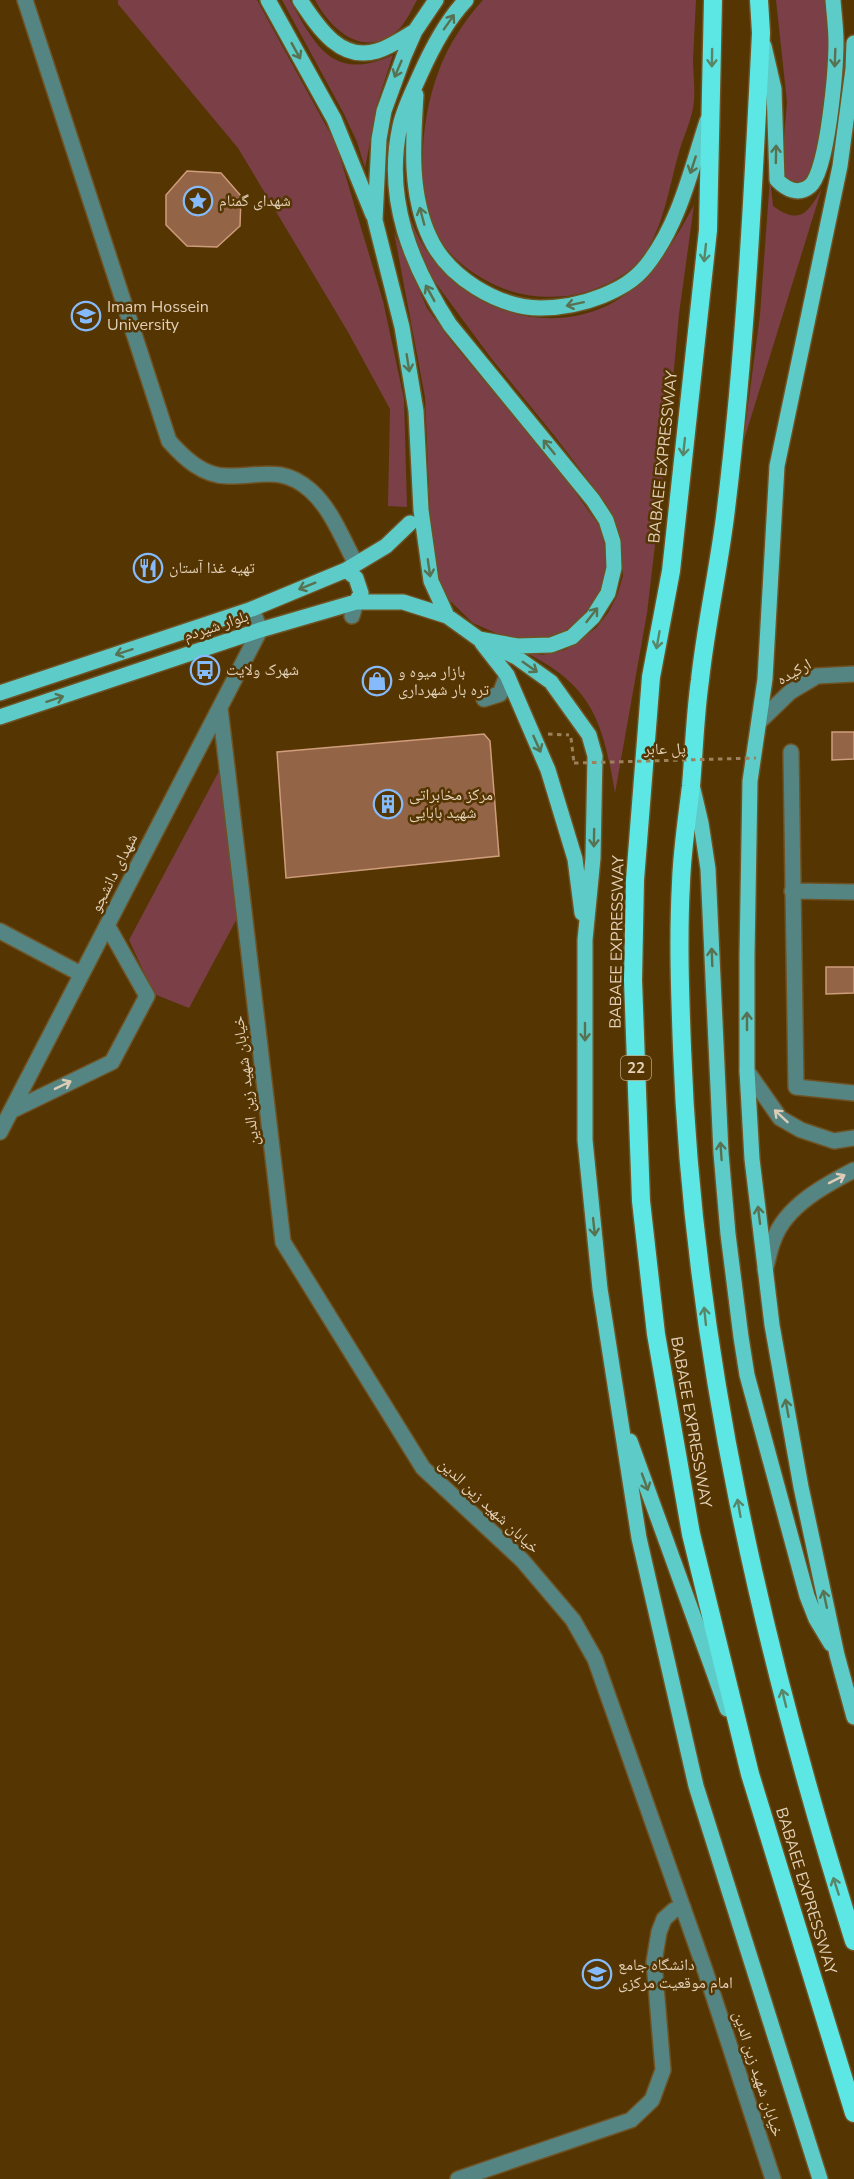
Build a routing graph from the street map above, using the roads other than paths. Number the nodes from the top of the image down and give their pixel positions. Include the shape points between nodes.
1 (25, 0) edge
2 (268, 0) edge
3 (300, 0) edge
4 (436, 0) edge
5 (466, 0) edge
6 (713, 0) edge
7 (759, 0) edge
8 (833, 0) edge
9 (415, 31) junction
10 (761, 33) junction
11 (854, 43) edge
12 (416, 84) junction
13 (711, 109) junction
14 (375, 220) junction
15 (421, 510) junction
16 (410, 524) joint
17 (351, 567) junction
18 (252, 609) junction
19 (354, 609) junction
20 (447, 616) junction
21 (260, 630) junction
22 (479, 639) junction
23 (854, 674) edge
24 (507, 675) junction
25 (0, 693) edge
26 (484, 699) dead end
27 (220, 708) junction
28 (0, 717) edge
29 (760, 721) junction
30 (790, 752) dead end
31 (691, 782) junction
32 (792, 891) junction
33 (854, 892) edge
34 (107, 926) junction
35 (0, 931) edge
36 (585, 940) junction
37 (81, 974) junction
38 (747, 1071) junction
39 (854, 1093) edge
40 (11, 1111) junction
41 (0, 1131) edge
42 (854, 1138) edge
43 (854, 1170) edge
44 (765, 1270) junction
45 (618, 1407) junction
46 (837, 1655) junction
47 (854, 1717) edge
48 (750, 1774) junction
49 (683, 1907) junction
50 (854, 1941) edge
51 (854, 2114) edge
52 (459, 2179) edge
53 (773, 2179) edge
54 (820, 2179) edge

1 - 17 street via 170,441 199,469 225,476 269,473 291,477 310,490 325,508
2 -> 14 main road via 334,119
3 - 9 main road via 336,45 360,54 378,51
4 - 9 main road
12 -> 5 main road via 439,36
6 -> 13 highway, BABAEE EXPRESSWAY / 22
7 - 10 highway, BABAEE EXPRESSWAY
8 -> 10 main road via 835,62 826,138 819,170 809,188 786,189 777,180 774,89
9 -> 14 main road via 384,111
10 - 31 highway, BABAEE EXPRESSWAY via 743,339 725,519 699,681
11 - 29 main road via 840,166 777,466
13 -> 12 main road via 679,208 646,267 630,282 592,300 538,308 486,293 461,277 441,258 430,240 414,169
22 -> 12 main road via 533,647 572,637 593,617 608,592 615,568 613,542 606,520 593,500 450,325 417,268 399,215 395,184 400,126
13 -> 48 highway, BABAEE EXPRESSWAY / 22 via 708,230 671,571 651,677 635,880 633,980 641,1201 656,1334 691,1534
14 -> 15 main road via 402,327 413,390
15 - 16 street, بلوار شیردم
15 -> 20 main road via 431,580
16 - 17 main road, بلوار شیردم via 386,546
17 -> 18 main road, بلوار شیردم
17 - 19 main road via 361,593
18 - 21 street
18 -> 25 main road, بلوار شیردم
19 - 20 main road, بلوار شیردم via 403,602
19 - 21 main road, بلوار شیردم
20 - 22 main road
21 - 27 street, شهدای دانشجو
28 -> 21 main road, بلوار شیردم
22 - 24 main road
22 -> 36 main road via 516,657 551,682 589,735 594,756 593,858
23 - 29 street, ارکیده via 817,676 790,692
24 - 26 street via 500,694
24 -> 36 main road via 548,770 575,859
27 - 34 street, شهدای دانشجو
27 - 49 street, خیابان شهید زین الدین via 283,1242 423,1468 522,1560 573,1620 595,1659
38 -> 29 main road via 750,781
30 - 32 street
46 -> 31 main road via 807,1596 747,1375 721,1153 708,869
50 -> 31 highway, BABAEE EXPRESSWAY via 800,1761 745,1535 706,1327 684,1098 680,980 681,883
32 - 33 street
32 - 39 street via 796,1087
34 - 37 street, شهدای دانشجو
40 -> 34 street via 112,1062 142,1006 147,996
35 - 37 street
36 -> 45 main road via 585,1140 600,1289
37 - 40 street, شهدای دانشجو
42 -> 38 street via 834,1141 780,1118
44 -> 38 main road
40 - 41 street, شهدای دانشجو
44 -> 43 street via 774,1237 793,1210 820,1188
46 -> 44 main road via 801,1487
45 -> 48 main road
45 - 54 main road via 639,1538 696,1786
46 - 47 main road
48 - 51 highway, BABAEE EXPRESSWAY / 22
49 - 52 street via 664,1919 657,1942 654,1962 663,2070 652,2100 631,2120
49 - 53 street, خیابان شهید زین الدین

